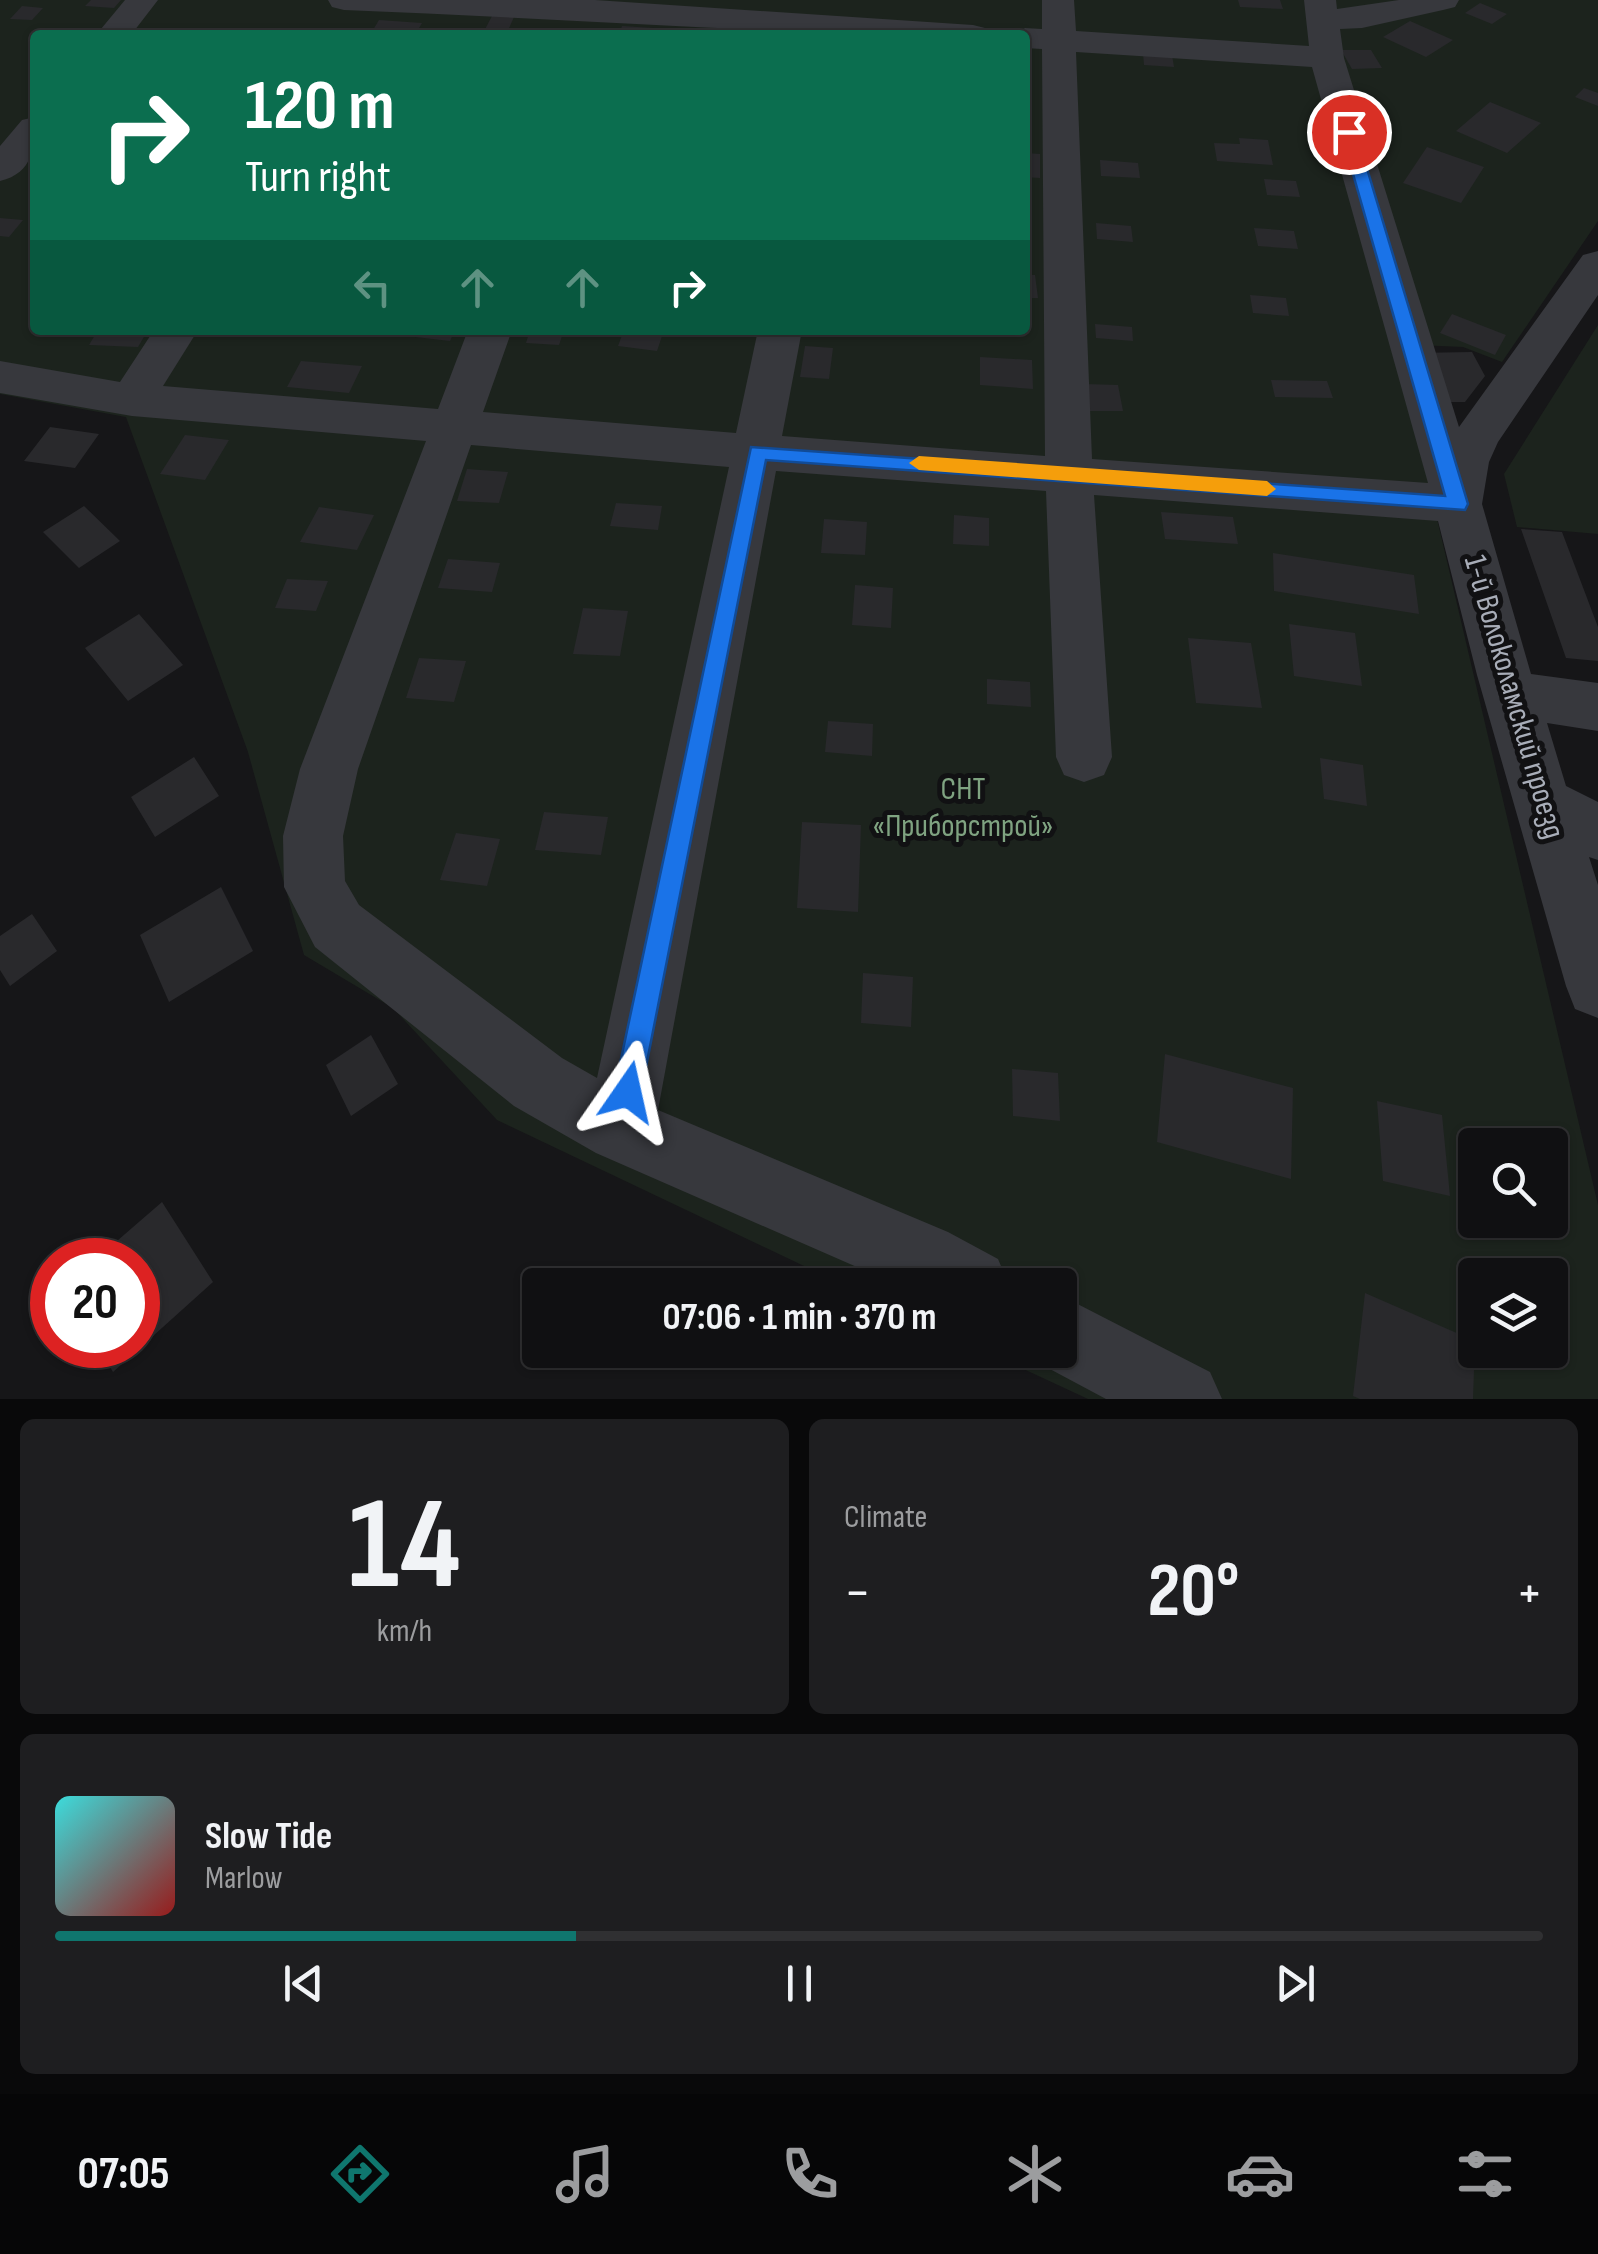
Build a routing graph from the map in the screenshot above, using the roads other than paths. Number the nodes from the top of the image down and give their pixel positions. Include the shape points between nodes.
1 (142, 0) edge
2 (344, 0) edge
3 (1442, 0) edge
4 (383, 1) edge
5 (597, 15) edge
6 (836, 21) edge
7 (1047, 26) edge
8 (1323, 26) edge
9 (117, 30) edge
10 (365, 30) edge
11 (924, 30) edge
12 (30, 134) edge
13 (0, 170) edge
14 (1598, 264) edge
15 (173, 335) edge
16 (488, 335) edge
17 (779, 335) edge
18 (0, 377) edge
19 (132, 400) junction
20 (457, 427) junction
21 (758, 452) junction
22 (1069, 473) junction
23 (1458, 504) junction
24 (1511, 695) junction
25 (1598, 707) edge
26 (1084, 757) dead end
27 (1545, 804) junction
28 (1598, 833) edge
29 (1598, 986) edge
30 (620, 1129) junction
31 (941, 1268) edge
32 (1077, 1342) edge
33 (1182, 1399) edge

1 - 9 street
2 - 4 street
3 - 8 street
4 - 5 street
4 - 10 street
5 - 6 street
6 - 11 street
7 - 8 street
7 - 22 street
8 - 23 street
12 - 13 street
14 - 23 street, 1-й Волоколамский проезд via 1477,436
15 - 19 street
16 - 20 street
17 - 21 street
18 - 19 street
19 - 20 street
20 - 21 street
20 - 30 street via 329,768 312,836 315,887 337,926 538,1082
21 - 22 street
21 - 30 street
22 - 23 street
22 - 26 street
23 - 24 street, 1-й Волоколамский проезд
24 - 25 street
24 - 27 street, 1-й Волоколамский проезд
27 - 28 street
27 - 29 street, 1-й Волоколамский проезд
30 - 31 street
32 - 33 street

